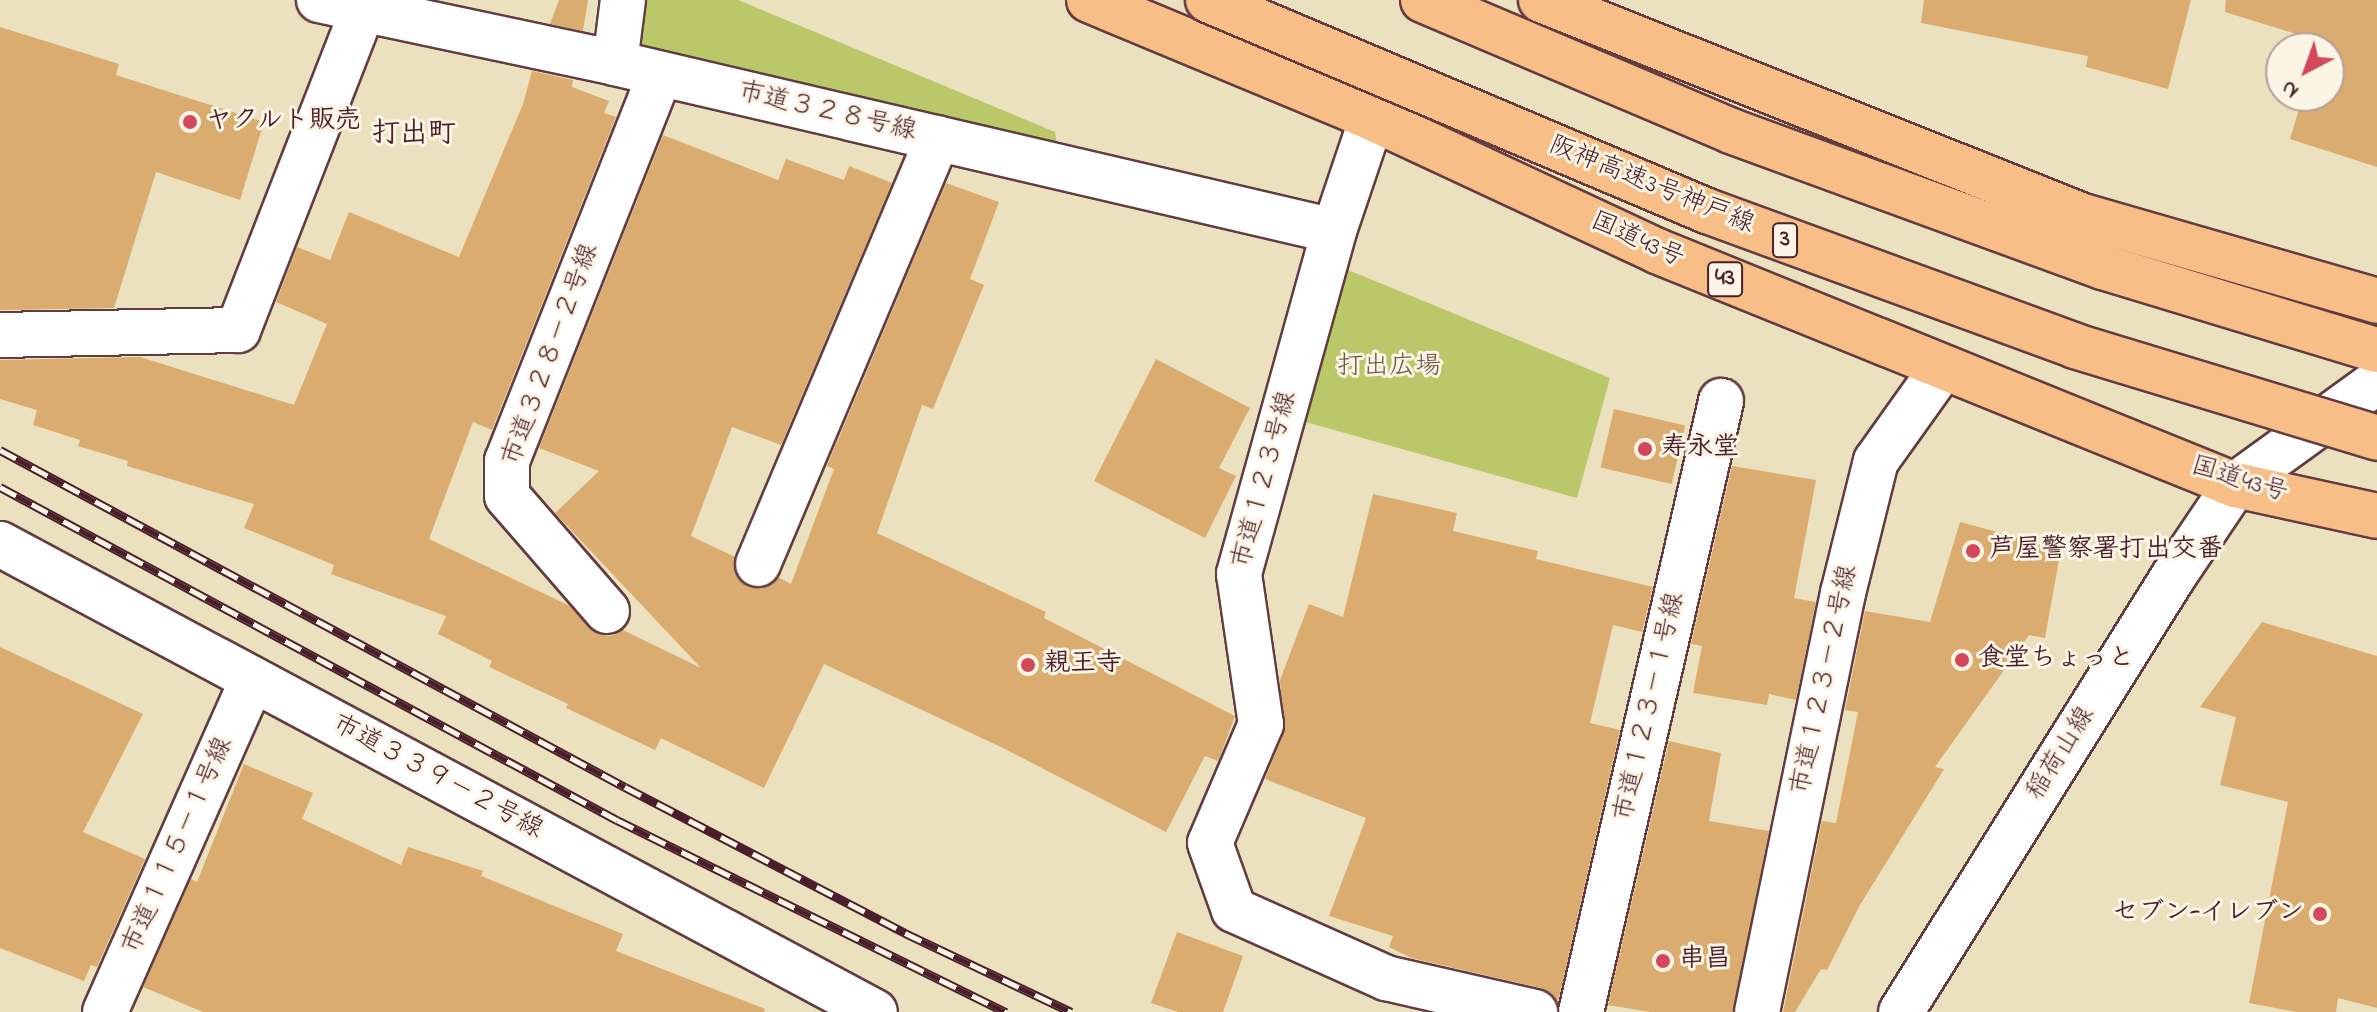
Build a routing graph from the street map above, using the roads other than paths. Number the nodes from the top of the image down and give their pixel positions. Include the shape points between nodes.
1 (319, 0) edge
2 (623, 0) edge
3 (1089, 0) edge
4 (1208, 0) edge
5 (1423, 0) edge
6 (1541, 0) edge
7 (363, 10) junction
8 (615, 63) junction
9 (660, 74) junction
10 (1372, 118) junction
11 (938, 138) junction
12 (1334, 231) junction
13 (2377, 301) edge
14 (0, 335) edge
15 (2377, 350) edge
16 (1943, 367) junction
17 (2377, 382) edge
18 (1721, 401) dead end
19 (2377, 438) edge
20 (2235, 485) junction
21 (2377, 516) edge
22 (0, 544) edge
23 (758, 564) dead end
24 (607, 611) dead end
25 (252, 680) junction
26 (105, 1012) edge
27 (875, 1012) edge
28 (1535, 1012) edge
29 (1581, 1012) edge
30 (1757, 1012) edge
31 (1901, 1012) edge

1 - 7 street, 市道３２８号線
2 - 8 street
3 - 10 highway, 国道43号 / 43
4 - 19 highway, 阪神高速3号神戸線 / 3, bridge via 1707,211 2075,346
5 - 15 highway via 1731,131 2103,267
6 - 13 highway via 2083,216
7 - 8 street, 市道３２８号線
7 - 14 street via 238,330
8 - 9 street, 市道３２８号線
9 - 11 street, 市道３２８号線
9 - 24 street, 市道３２８－２号線 via 507,461 507,496
10 - 12 street, 市道１２３号線
10 - 16 highway, 国道43号 / 43 via 1657,251
11 - 12 street, 市道３２８号線
11 - 23 street
12 - 28 street, 市道１２３号線 via 1239,574 1261,724 1210,843 1234,910 1386,978
16 - 20 highway, 国道43号 / 43
16 - 30 street, 市道１２３－２号線 via 1876,461 1843,593
17 - 20 street, 稲荷山線
18 - 29 street, 市道１２３－１号線
20 - 21 highway, 国道43号 / 43
20 - 31 street, 稲荷山線
22 - 25 street, 市道３３９－２号線
25 - 26 street, 市道１１５－１号線
25 - 27 street, 市道３３９－２号線

